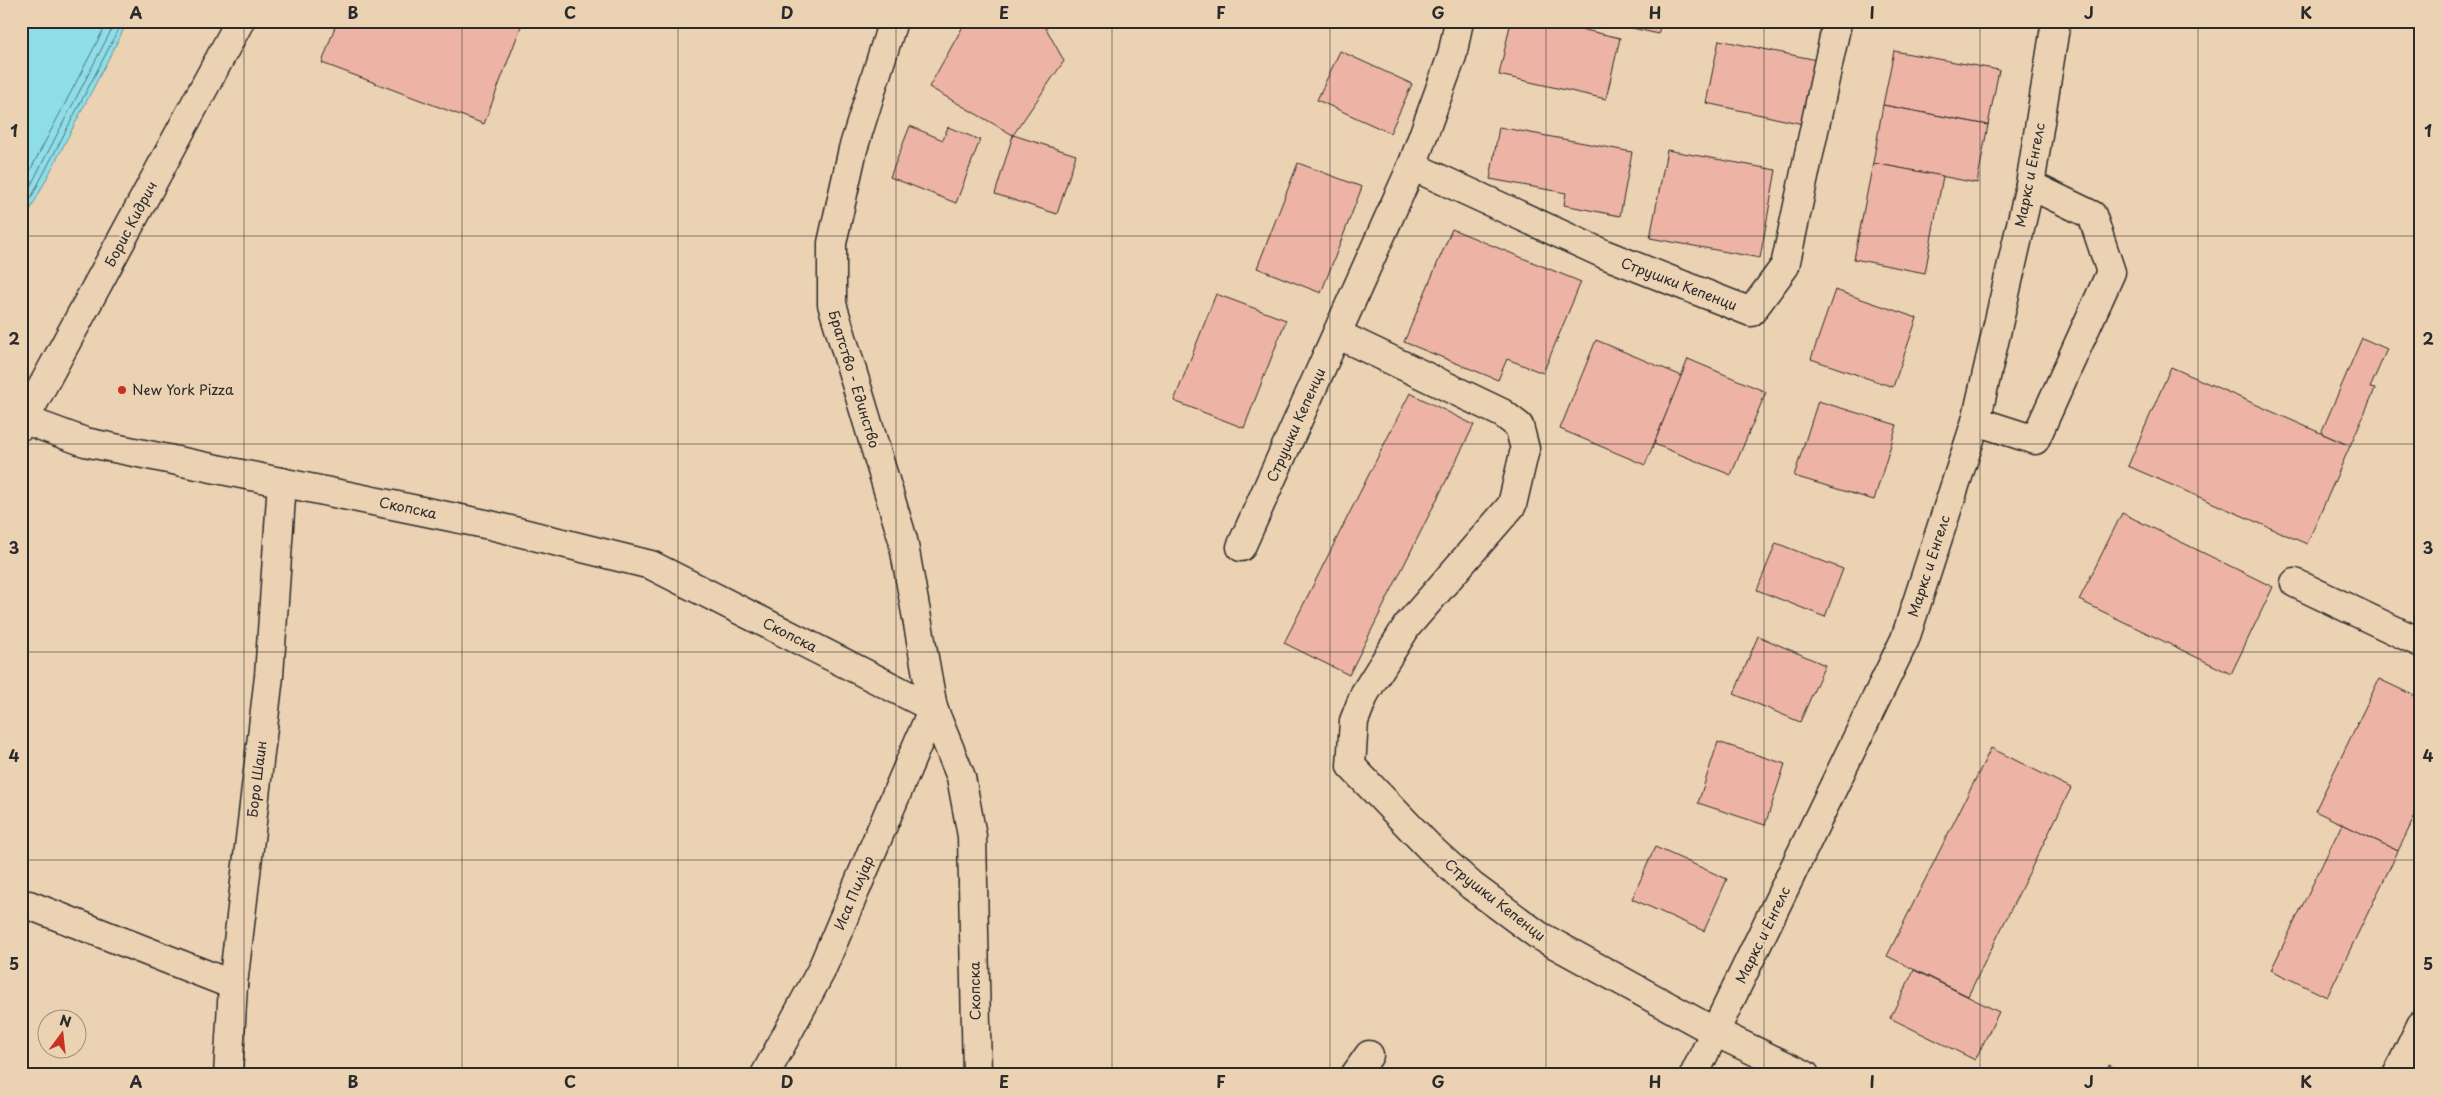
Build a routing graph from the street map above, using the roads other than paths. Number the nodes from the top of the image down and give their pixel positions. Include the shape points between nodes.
1 (240, 21) edge
2 (893, 21) edge
3 (1459, 21) edge
4 (2056, 21) edge
5 (1837, 23) dead end
6 (1412, 166) junction
7 (2030, 185) junction
8 (1337, 334) junction
9 (1976, 421) junction
10 (23, 423) edge
11 (282, 482) junction
12 (1241, 548) dead end
13 (2295, 583) dead end
14 (2421, 643) edge
15 (933, 708) junction
16 (29, 905) dead end
17 (233, 985) junction
18 (2421, 1025) edge
19 (1715, 1032) junction
20 (228, 1075) edge
21 (766, 1075) edge
22 (976, 1075) edge
23 (1694, 1075) edge
24 (1805, 1075) edge
25 (2397, 1075) edge

1 - 10 street, Борис Кидрич
2 - 15 street, Братство - Единство via 854,149 832,243 832,304 902,540
3 - 6 street, Струшки Кепенци via 1452,56
4 - 7 street, Маркс и Енгелс
5 - 6 street, Струшки Кепенци via 1785,266 1751,312 1604,254
6 - 8 street, Струшки Кепенци
7 - 9 street, Маркс и Енгелс
7 - 9 street via 2092,215 2111,272 2035,440
8 - 12 street, Струшки Кепенци
8 - 19 street, Струшки Кепенци via 1502,413 1519,426 1525,449 1512,505 1408,626 1365,693 1354,721 1351,766 1432,850 1472,886 1538,936
9 - 19 street, Маркс и Енгелс via 1905,639
10 - 11 street, Скопска via 85,442
11 - 15 street, Скопска via 490,525 651,565
11 - 17 street, Боро Шаин via 269,676
13 - 14 street
15 - 21 street, Иса Пилјар via 821,971
15 - 22 street, Скопска via 961,777 972,836
16 - 17 street
17 - 20 street, Боро Шаин
18 - 25 street
19 - 23 street, Маркс и Енгелс
19 - 24 street, Струшки Кепенци

